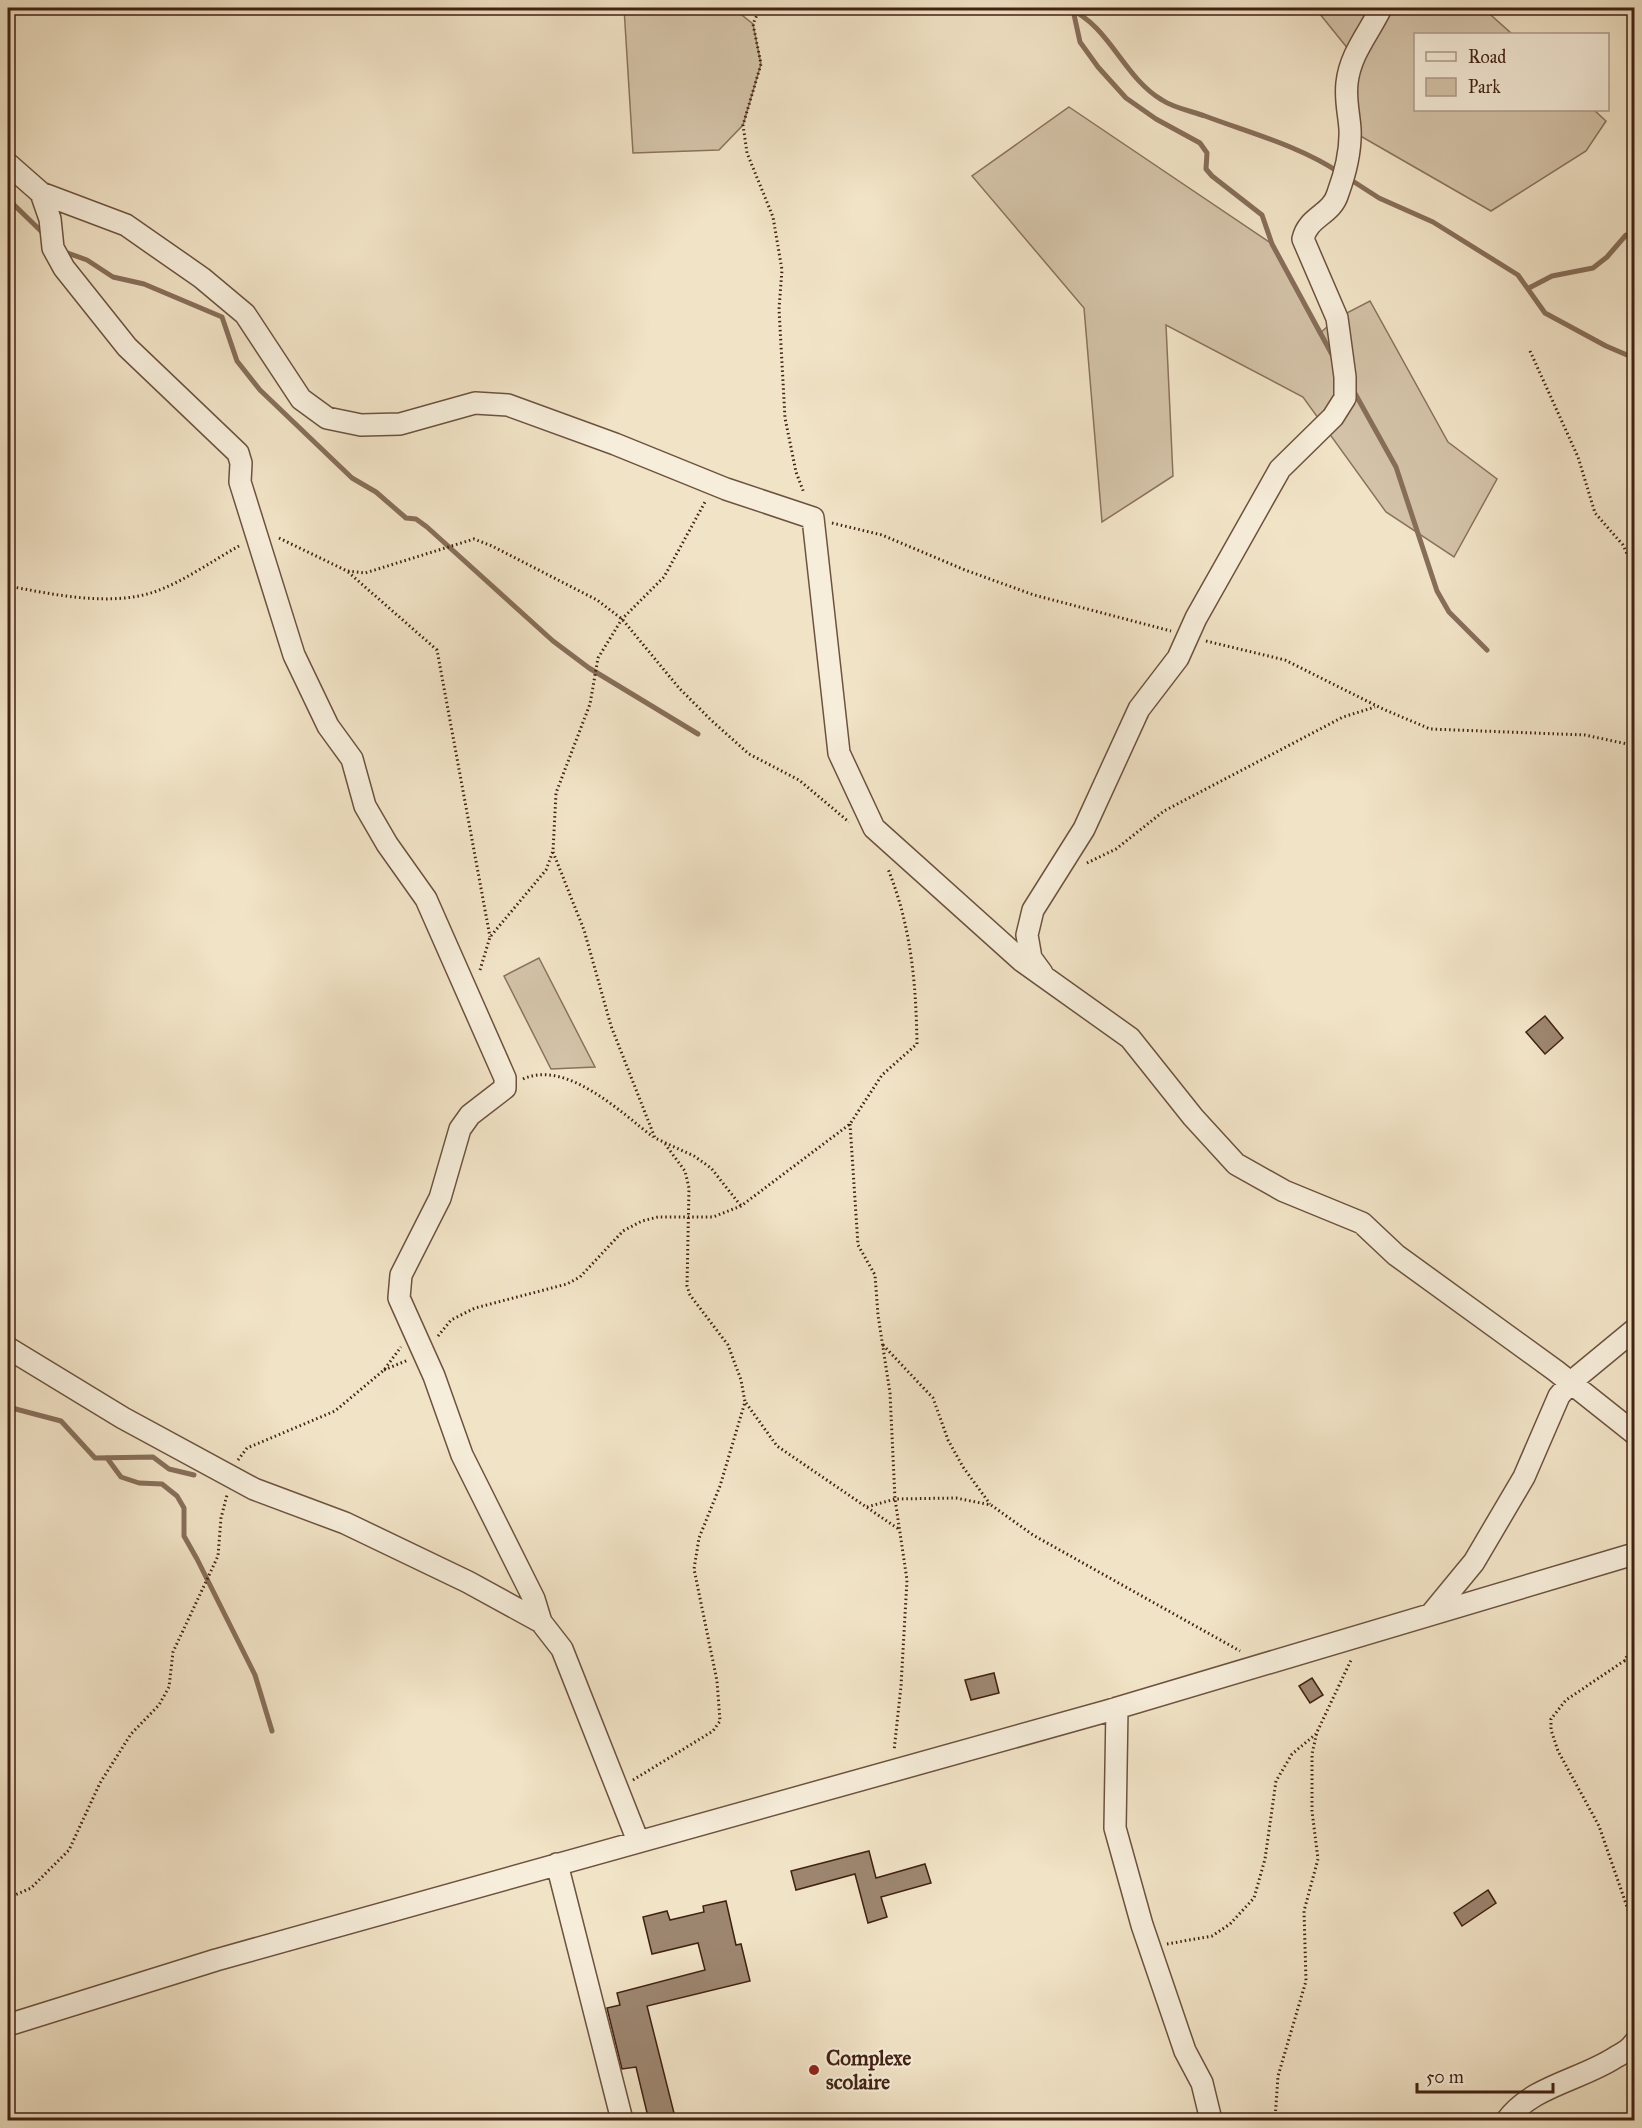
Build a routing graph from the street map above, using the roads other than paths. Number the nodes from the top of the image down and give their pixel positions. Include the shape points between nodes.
1 (1381, 8) edge
2 (8, 164) edge
3 (41, 193) junction
4 (1046, 979) junction
5 (1635, 1330) edge
6 (8, 1348) edge
7 (1571, 1382) junction
8 (1635, 1433) edge
9 (1635, 1554) edge
10 (1432, 1613) junction
11 (541, 1622) junction
12 (1117, 1708) junction
13 (638, 1841) junction
14 (557, 1864) junction
15 (8, 2025) edge
16 (1635, 2043) edge
17 (622, 2121) edge
18 (1211, 2121) edge
19 (1507, 2121) edge

1 - 4 street via 1353,56 1347,82 1348,150 1338,193 1329,211 1305,228 1304,239 1337,318 1345,398 1334,417 1280,469 1178,658 1138,709 1084,829 1033,910 1027,935 1031,958
2 - 3 street
3 - 4 street via 126,225 202,278 246,314 301,399 327,418 361,425 400,424 475,403 508,405 813,518 839,753 874,828
3 - 11 street via 50,219 53,248 64,268 127,347 237,453 240,482 294,656 328,726 352,759 365,806 426,899 505,1078 505,1088 470,1115 460,1129 440,1198 400,1275 399,1298 462,1455 534,1599
4 - 7 street via 1130,1038 1236,1164 1284,1191 1362,1222 1396,1255
5 - 7 street
6 - 11 street via 123,1418 254,1489 345,1523
7 - 8 street
7 - 10 street via 1559,1396 1524,1477 1474,1562
9 - 10 street
10 - 12 street
11 - 13 street via 561,1648
12 - 13 street
12 - 18 street via 1115,1828 1149,1947 1185,2051 1202,2083
13 - 14 street
14 - 15 street via 216,1960
14 - 17 street
16 - 19 street via 1603,2066 1516,2108

